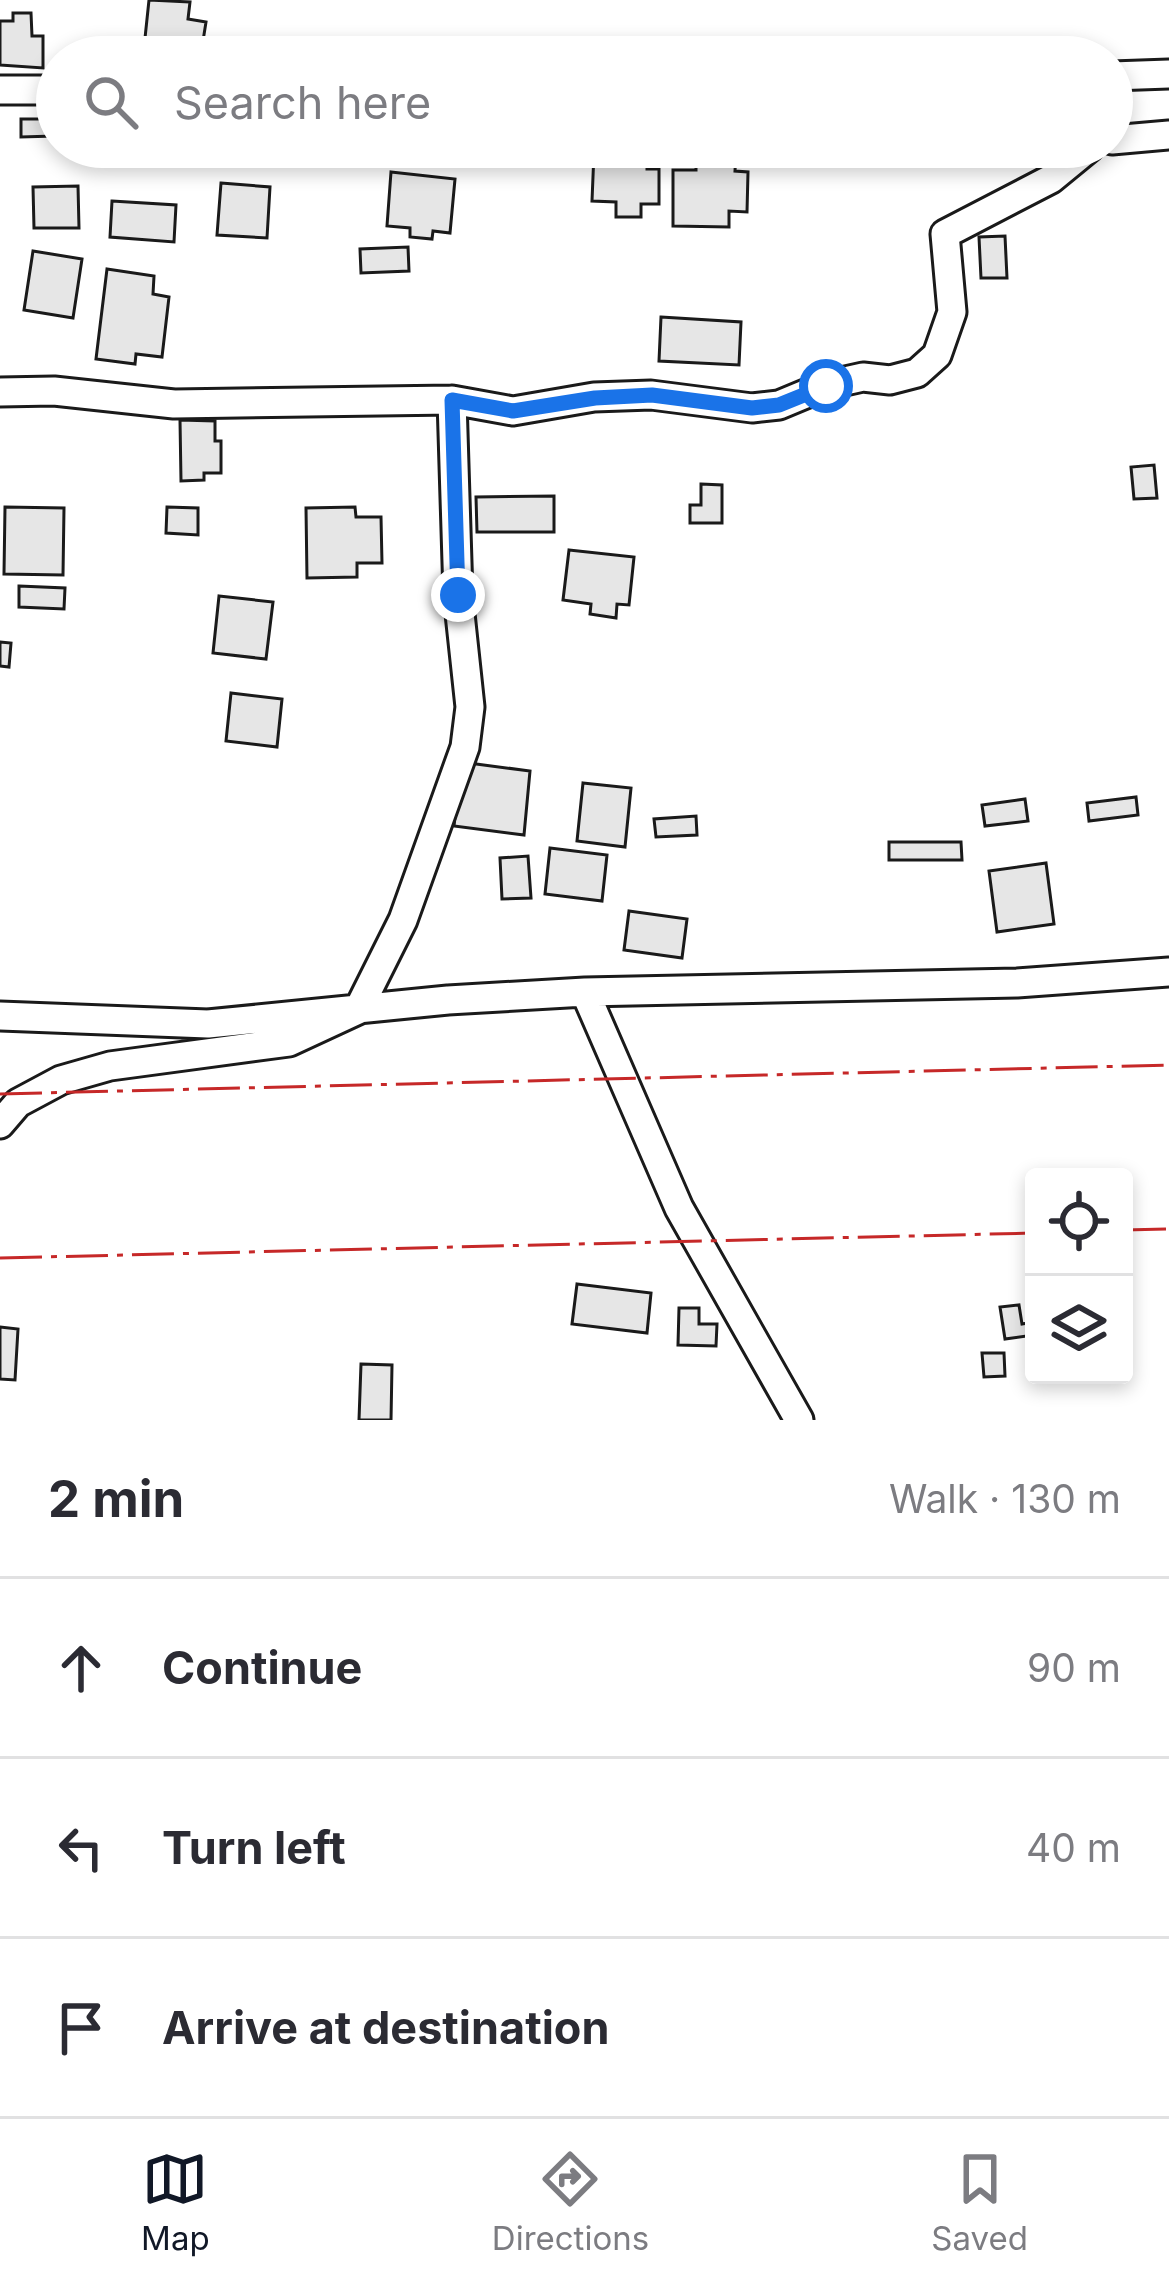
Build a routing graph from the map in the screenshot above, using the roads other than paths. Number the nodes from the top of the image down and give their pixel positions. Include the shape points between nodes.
1 (1169, 74) edge
2 (1133, 75) edge
3 (0, 90) edge
4 (36, 90) edge
5 (1169, 135) edge
6 (1133, 138) edge
7 (1064, 168) edge
8 (0, 392) edge
9 (452, 400) junction
10 (1169, 972) edge
11 (586, 992) junction
12 (358, 1010) junction
13 (0, 1016) edge
14 (0, 1124) edge
15 (799, 1420) edge

1 - 2 street
3 - 4 street
5 - 6 street
7 - 9 street via 945,234 952,312 937,355 917,373 863,377 752,408 652,395 513,411
8 - 9 street via 174,404
9 - 12 street via 466,748 404,920
10 - 11 street
11 - 12 street
11 - 15 street via 679,1208
12 - 13 street via 208,1024
12 - 14 street via 289,1042 61,1080

